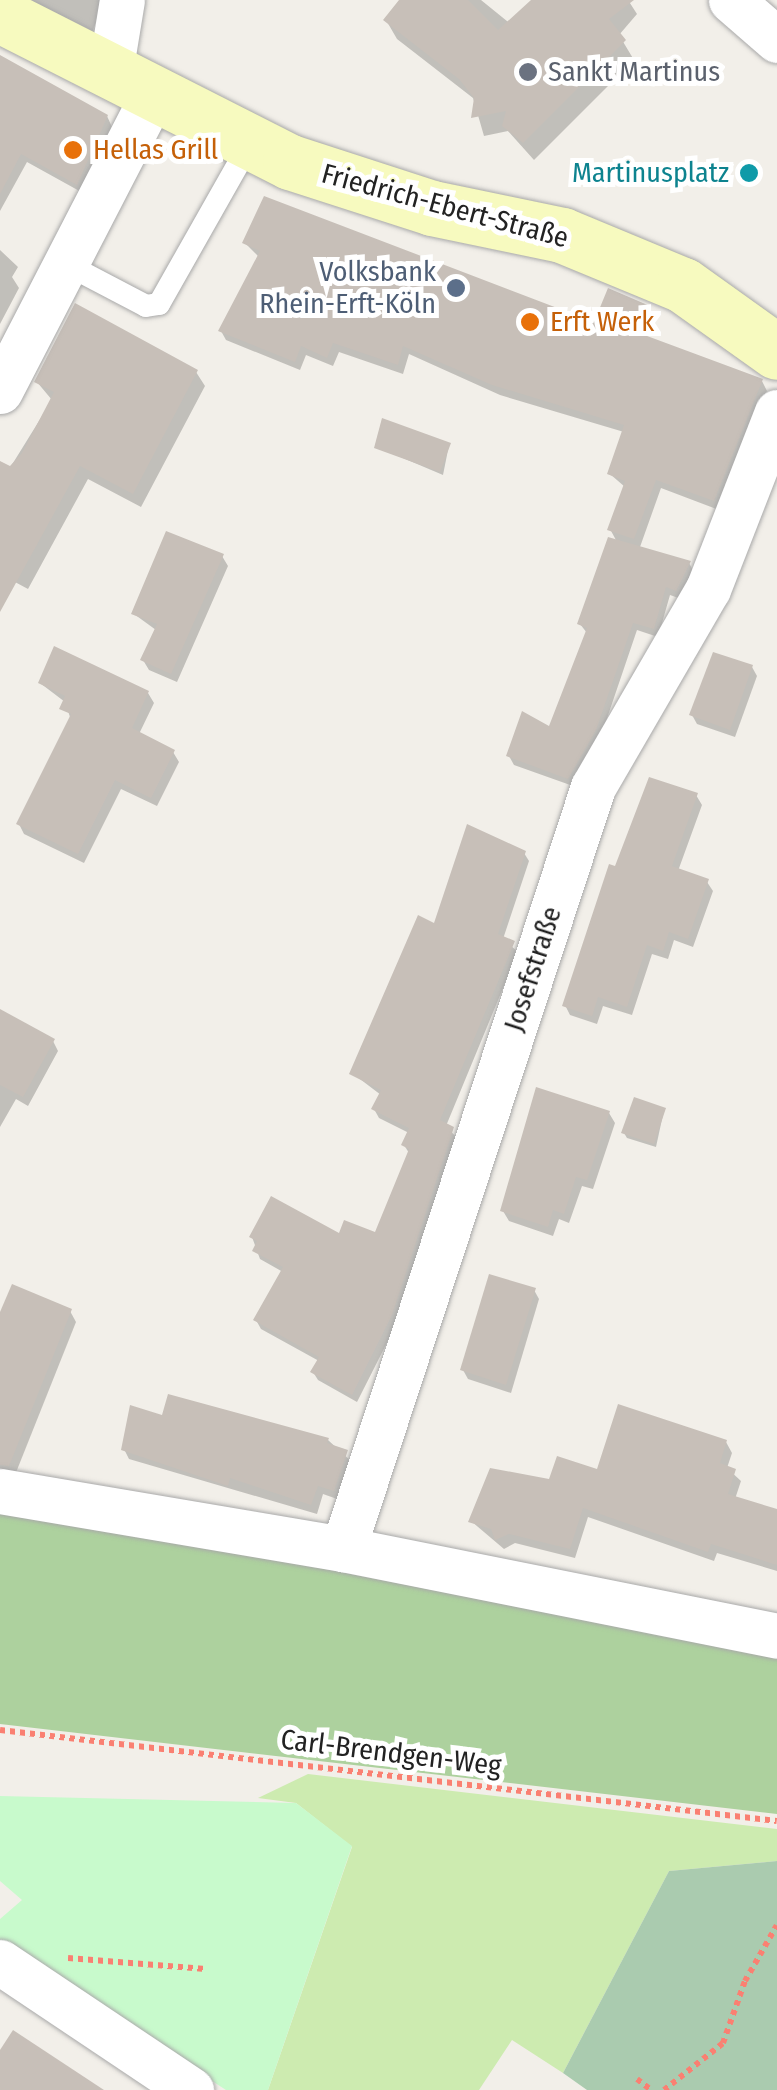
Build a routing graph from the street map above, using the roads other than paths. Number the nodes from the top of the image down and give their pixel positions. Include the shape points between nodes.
1 (122, 0) edge
2 (730, 0) edge
3 (0, 15) edge
4 (777, 40) edge
5 (131, 85) junction
6 (250, 143) junction
7 (66, 264) junction
8 (777, 352) edge
9 (0, 391) edge
10 (777, 412) edge
11 (0, 1491) edge
12 (343, 1549) junction
13 (777, 1636) edge
14 (6, 1967) edge
15 (191, 2090) edge

1 - 5 street
2 - 4 street
3 - 5 main road, Friedrich-Ebert-Straße
5 - 6 main road, Friedrich-Ebert-Straße
5 - 7 street
6 - 7 lane via 159,304 146,306
6 - 8 main road, Friedrich-Ebert-Straße via 432,208 562,235 683,285
7 - 9 street
10 - 12 street, Josefstraße via 708,588 593,787
11 - 12 street
12 - 13 street
14 - 15 street

